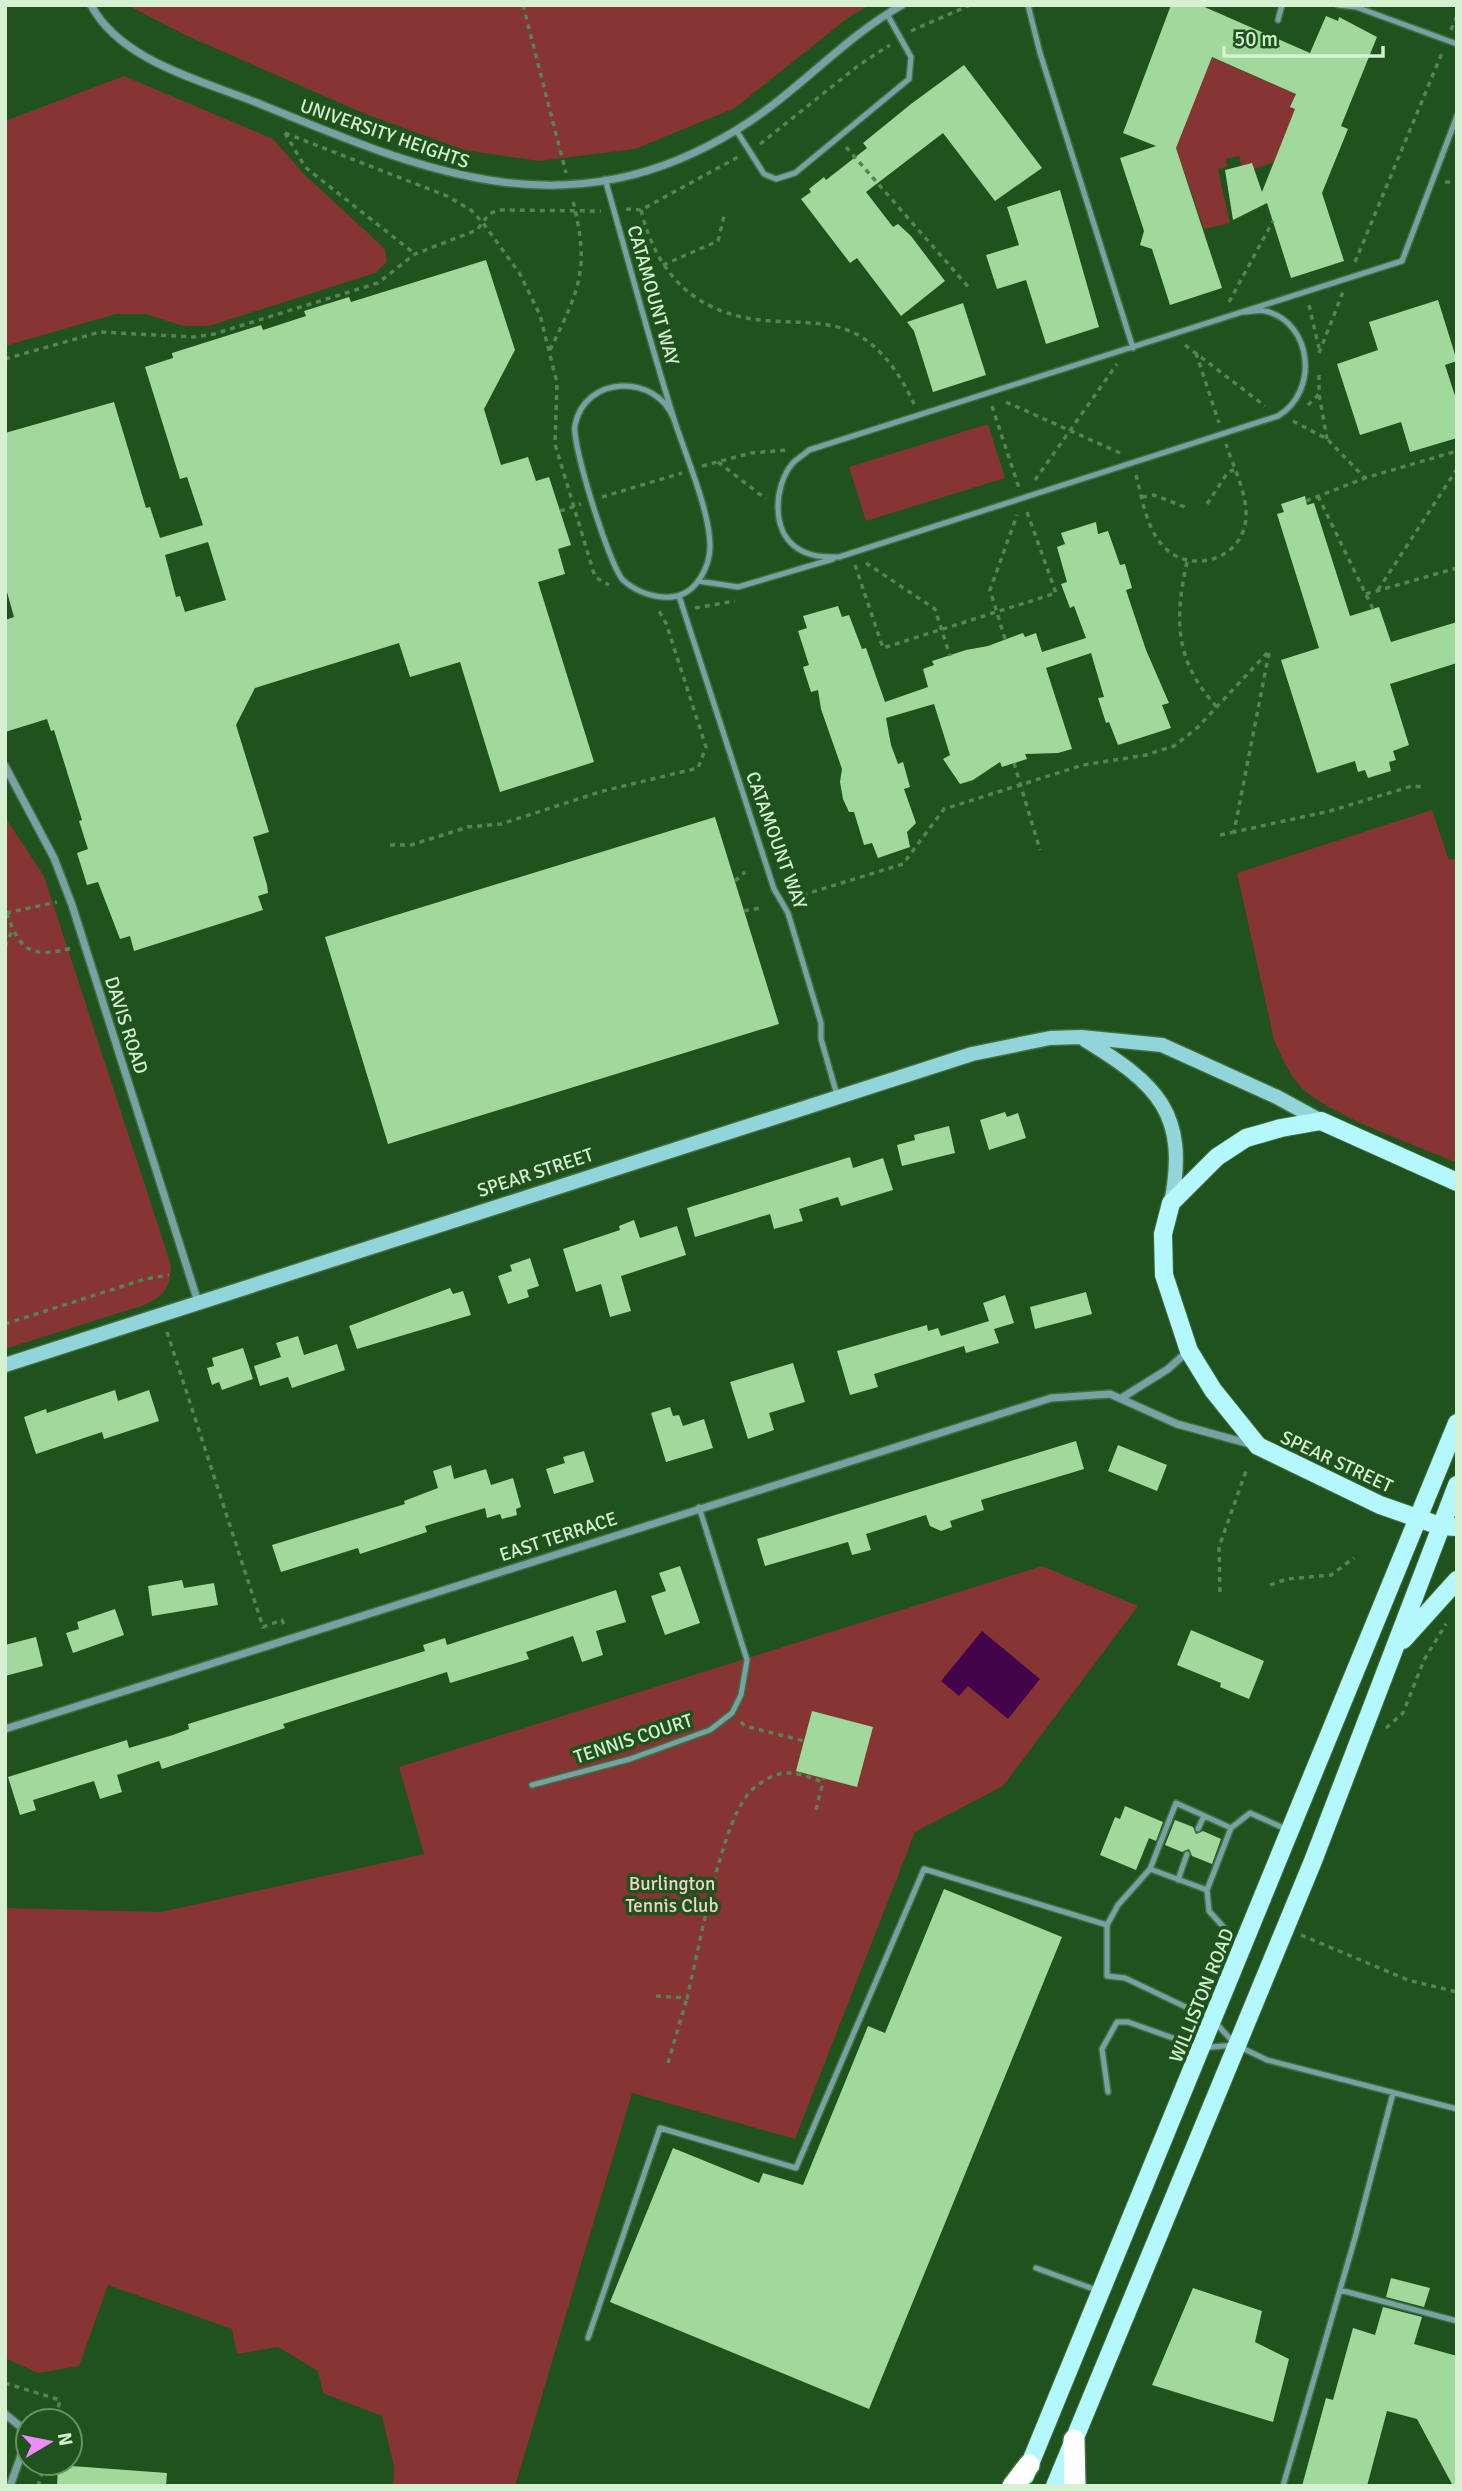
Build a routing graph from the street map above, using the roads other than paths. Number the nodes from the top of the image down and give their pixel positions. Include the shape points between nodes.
1 (91, 5) edge
2 (902, 5) edge
3 (1028, 5) edge
4 (1282, 5) edge
5 (1338, 5) edge
6 (887, 14) junction
7 (1278, 20) dead end
8 (1457, 44) edge
9 (1457, 116) edge
10 (736, 130) junction
11 (605, 180) junction
12 (1243, 312) junction
13 (1133, 348) junction
14 (674, 419) junction
15 (839, 557) junction
16 (698, 581) junction
17 (680, 596) junction
18 (5, 766) edge
19 (1081, 1037) junction
20 (838, 1097) junction
21 (1321, 1121) junction
22 (1457, 1182) edge
23 (1171, 1203) junction
24 (198, 1302) junction
25 (1189, 1350) junction
26 (5, 1365) edge
27 (1123, 1397) junction
28 (1457, 1423) edge
29 (1258, 1446) junction
30 (1457, 1485) edge
31 (699, 1507) junction
32 (1417, 1519) junction
33 (1449, 1526) edge
34 (1457, 1580) edge
35 (1392, 1653) junction
36 (5, 1729) edge
37 (532, 1785) dead end
38 (1204, 1816) junction
39 (1231, 1828) junction
40 (1198, 1829) dead end
41 (1291, 1831) junction
42 (1187, 1854) dead end
43 (1150, 1869) junction
44 (1178, 1880) junction
45 (1207, 1890) junction
46 (1107, 1925) junction
47 (1243, 1948) junction
48 (1213, 2020) junction
49 (1236, 2045) junction
50 (1201, 2048) junction
51 (1108, 2092) dead end
52 (1393, 2093) junction
53 (1457, 2109) edge
54 (1036, 2268) dead end
55 (1340, 2290) junction
56 (1101, 2292) junction
57 (1457, 2321) edge
58 (588, 2338) dead end
59 (5, 2414) edge
60 (1074, 2440) junction
61 (1029, 2465) junction
62 (10, 2486) edge
63 (1013, 2486) edge
64 (1021, 2486) edge
65 (1055, 2486) edge
66 (1075, 2486) edge
67 (1283, 2486) edge

1 - 11 street, UNIVERSITY HEIGHTS via 127,47 347,139 471,179 520,185
2 - 6 street, UNIVERSITY HEIGHTS
3 - 13 lane
4 - 7 lane
5 - 8 lane via 1356,7
6 - 10 street, UNIVERSITY HEIGHTS
6 - 10 lane via 911,57 909,79 795,173 776,179 764,174
9 - 12 lane via 1402,261
10 - 11 street, UNIVERSITY HEIGHTS via 662,164
11 - 14 lane, CATAMOUNT WAY
12 - 13 lane
12 - 15 lane via 1264,310 1285,320 1304,352 1302,392 1291,408 1278,416
13 - 15 lane via 809,450 792,463 780,483 781,529 795,548 815,557
14 - 16 lane, CATAMOUNT WAY via 708,529 708,564
14 - 17 lane, CATAMOUNT WAY via 659,395 622,385 600,392 583,406 574,425 576,449 622,579 638,591
15 - 16 lane via 738,587
16 - 17 lane
17 - 20 lane, CATAMOUNT WAY via 738,781 795,939
18 - 24 street, DAVIS ROAD via 54,858 70,899
19 - 20 main road, SPEAR STREET via 1049,1038 972,1054
19 - 21 main road, SPEAR STREET via 1162,1045
19 - 23 main road, SPEAR STREET via 1146,1081 1167,1110 1177,1163
20 - 24 main road, SPEAR STREET
21 - 22 main road, SPEAR STREET
21 - 23 main road via 1246,1138 1217,1157
23 - 25 main road, SPEAR STREET via 1163,1234 1164,1275
24 - 26 main road, SPEAR STREET
25 - 27 street
25 - 29 main road, SPEAR STREET via 1213,1390
27 - 29 street, EAST TERRACE via 1177,1423
27 - 31 street, EAST TERRACE via 1073,1394 1028,1403
28 - 32 main road, WILLISTON ROAD
29 - 32 main road, SPEAR STREET
30 - 33 main road
31 - 36 street, EAST TERRACE
31 - 37 lane, TENNIS COURT via 747,1660 741,1695 732,1713 710,1730 630,1759
32 - 33 main road, SPEAR STREET
32 - 41 main road, WILLISTON ROAD
33 - 35 main road
34 - 35 main road
35 - 49 main road
38 - 39 lane
38 - 40 lane
38 - 43 lane via 1175,1803
39 - 41 lane via 1250,1813
39 - 45 lane
41 - 47 main road, WILLISTON ROAD
42 - 44 lane
43 - 44 lane
43 - 46 lane
44 - 45 lane
45 - 47 lane via 1209,1911
46 - 48 lane via 1107,1976 1125,1978
46 - 58 lane via 924,1868 796,2168 660,2129
47 - 48 main road, WILLISTON ROAD
48 - 49 lane
48 - 50 main road, WILLISTON ROAD
49 - 50 lane
49 - 52 lane via 1289,2067
49 - 60 main road
50 - 51 lane via 1128,2022 1116,2022 1101,2049
50 - 56 main road, WILLISTON ROAD
52 - 53 lane
52 - 55 lane
54 - 56 lane
55 - 57 lane
55 - 67 lane
56 - 61 main road, WILLISTON ROAD
59 - 62 street via 21,2427 23,2442
60 - 65 main road
60 - 66 highway
61 - 63 highway
61 - 64 main road, WILLISTON ROAD

